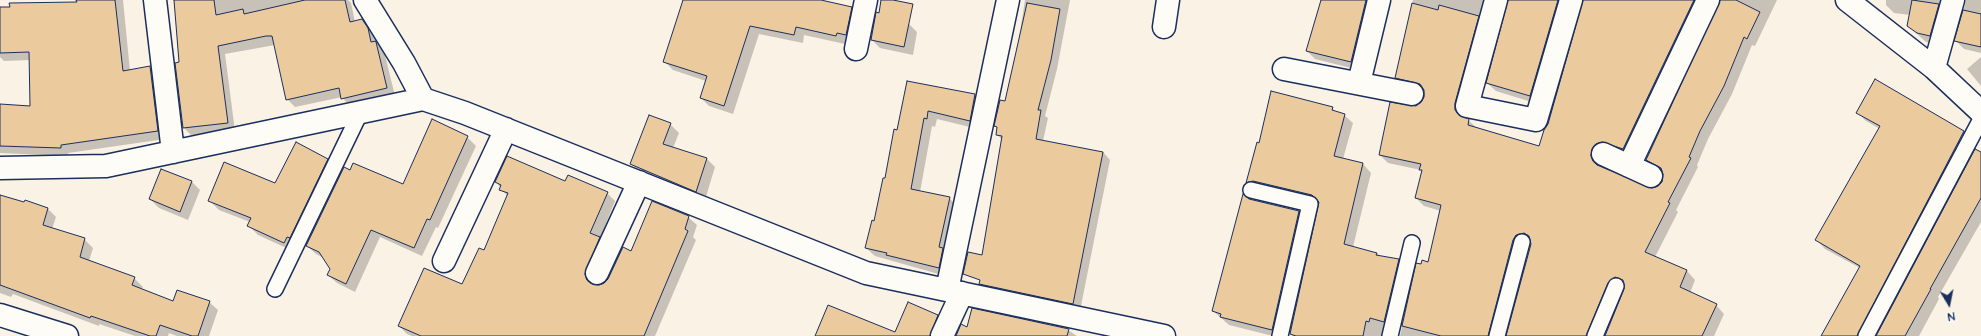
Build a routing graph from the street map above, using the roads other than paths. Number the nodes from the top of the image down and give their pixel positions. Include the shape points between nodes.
1 (155, 0) edge
2 (365, 0) edge
3 (866, 0) edge
4 (1008, 0) edge
5 (1168, 0) edge
6 (1379, 0) edge
7 (1496, 0) edge
8 (1571, 0) edge
9 (1708, 0) edge
10 (1846, 0) edge
11 (1953, 0) edge
12 (1164, 27) dead end
13 (856, 49) dead end
14 (1284, 68) dead end
15 (1934, 68) junction
16 (1359, 83) junction
17 (1412, 94) dead end
18 (423, 99) junction
19 (1981, 112) edge
20 (360, 113) junction
21 (1981, 119) edge
22 (506, 129) junction
23 (173, 152) junction
24 (1603, 154) dead end
25 (1629, 166) junction
26 (0, 168) edge
27 (1651, 176) dead end
28 (639, 182) junction
29 (1251, 190) dead end
30 (1522, 242) dead end
31 (1412, 243) dead end
32 (444, 261) dead end
33 (597, 273) dead end
34 (1616, 286) dead end
35 (275, 289) dead end
36 (955, 291) junction
37 (0, 315) edge
38 (1120, 332) edge
39 (67, 336) edge
40 (942, 336) edge
41 (1164, 336) edge
42 (1280, 336) edge
43 (1390, 336) edge
44 (1498, 336) edge
45 (1594, 336) edge
46 (1866, 336) edge

1 - 23 street
2 - 18 street
3 - 13 street
4 - 36 street
5 - 12 street
6 - 16 street
7 - 8 street via 1467,106 1536,120
9 - 25 street
10 - 15 street
11 - 15 street
14 - 16 street
15 - 19 street
16 - 17 street
18 - 20 street
18 - 22 street
20 - 23 street
20 - 35 lane
21 - 46 lane
22 - 28 street
22 - 32 street
23 - 26 street via 106,166
24 - 25 street
25 - 27 street
28 - 33 street
28 - 36 street via 866,273
29 - 42 lane via 1310,204
30 - 44 lane
31 - 43 lane
34 - 45 lane
36 - 38 street
36 - 40 street
37 - 39 street
38 - 41 street

